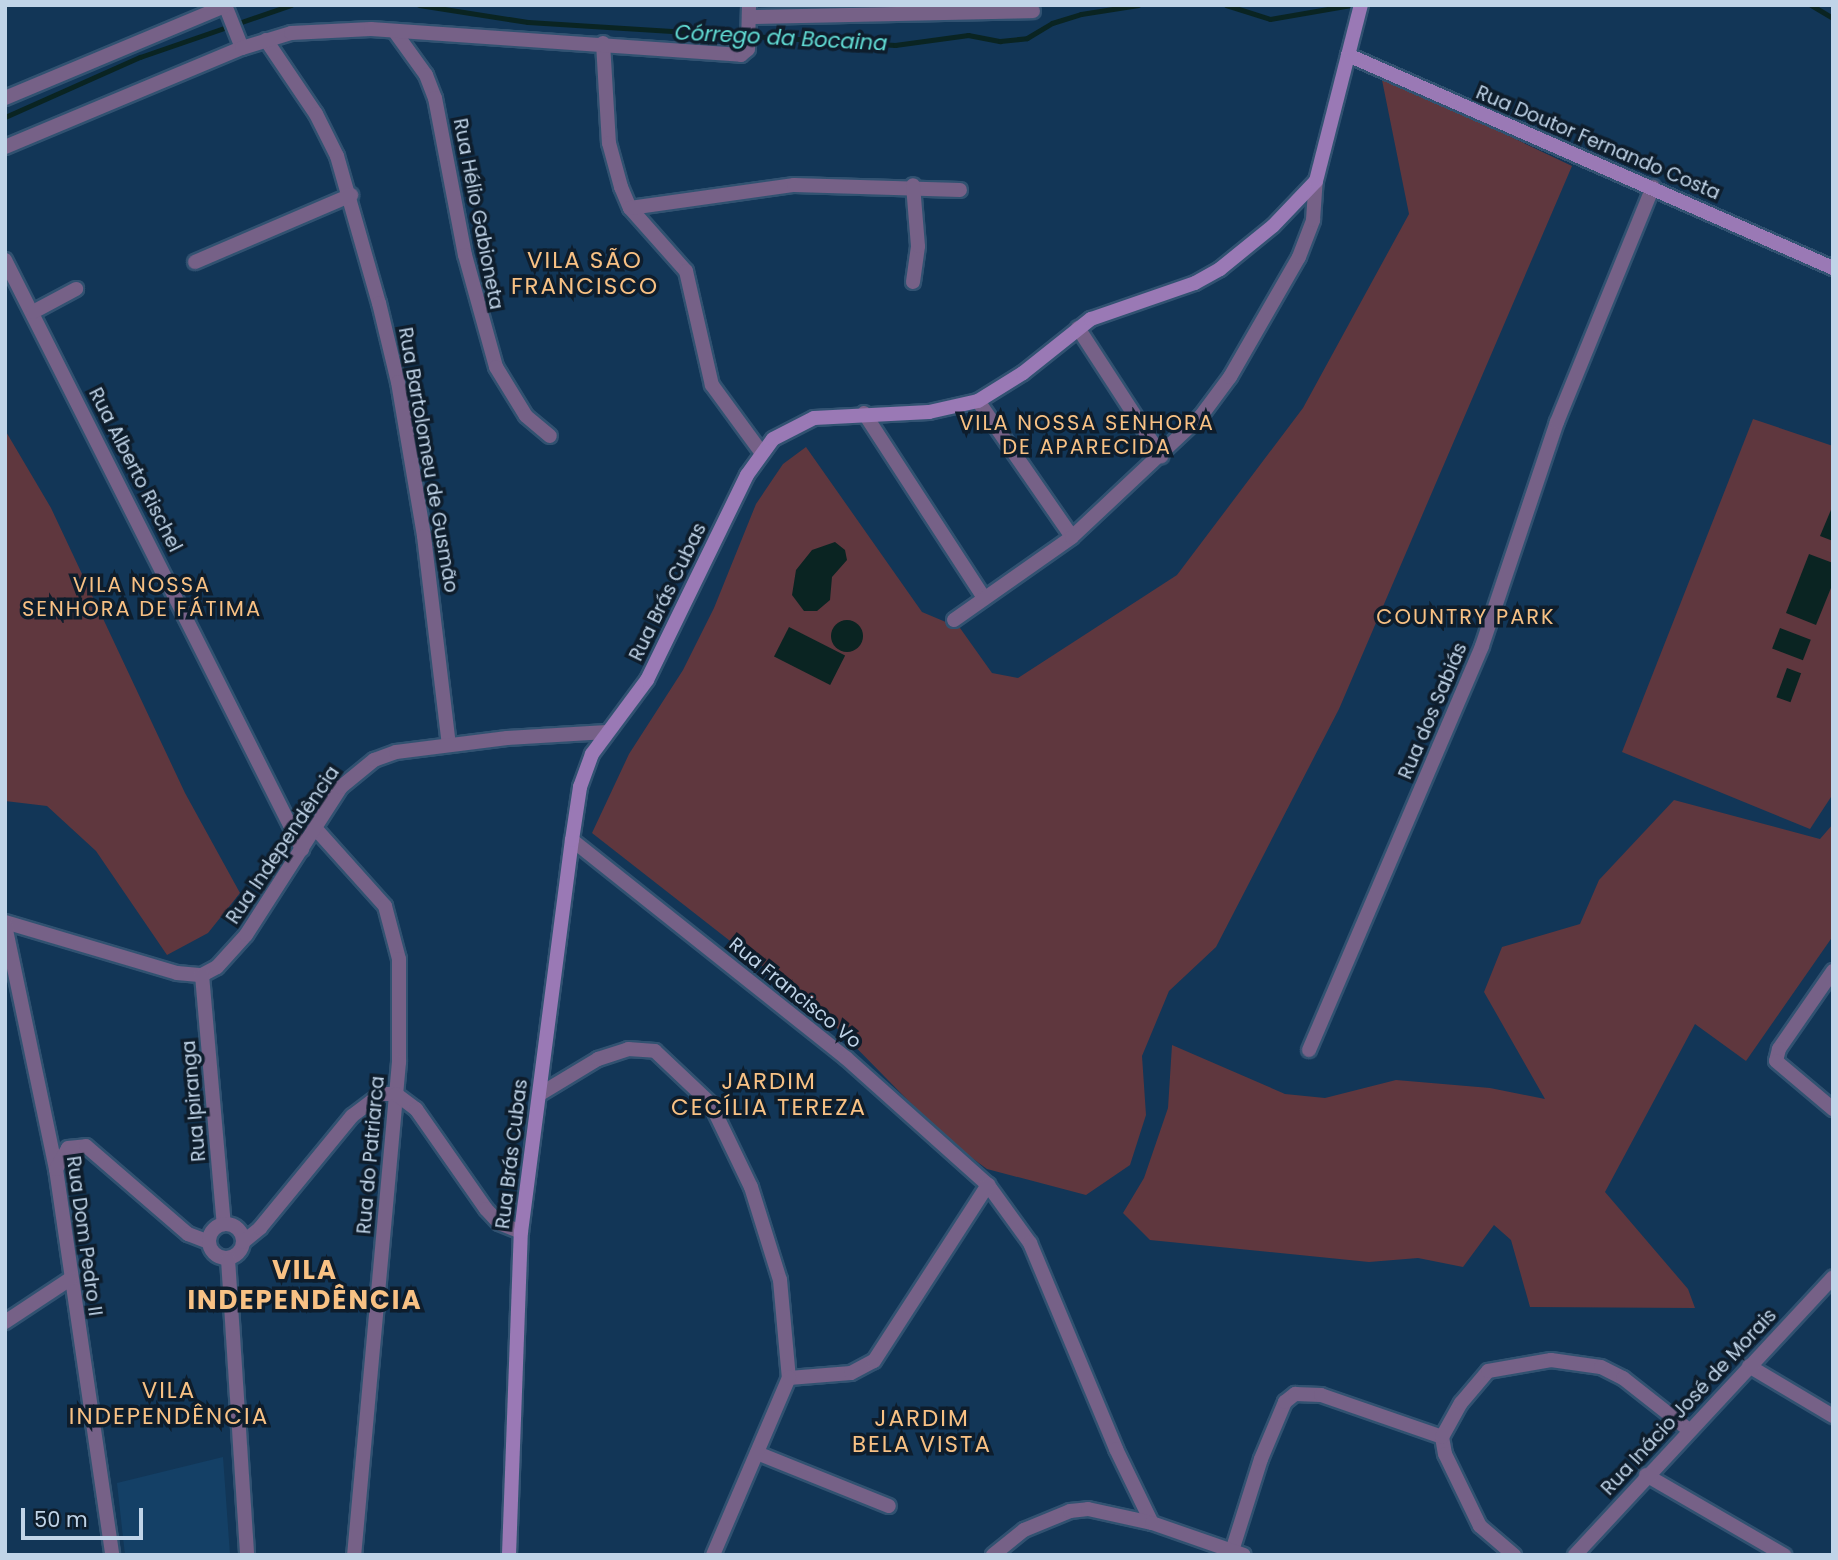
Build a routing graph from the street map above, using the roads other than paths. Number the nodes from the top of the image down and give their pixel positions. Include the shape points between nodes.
1 (1361, 5) edge
2 (226, 9) edge
3 (907, 10) edge
4 (1032, 11) dead end
5 (749, 16) edge
6 (395, 32) junction
7 (266, 40) junction
8 (603, 43) junction
9 (242, 48) junction
10 (1350, 49) junction
11 (5, 98) edge
12 (10, 145) edge
13 (1316, 181) junction
14 (913, 185) junction
15 (1653, 187) junction
16 (960, 190) dead end
17 (351, 195) junction
18 (630, 208) junction
19 (5, 260) edge
20 (195, 262) dead end
21 (1833, 268) edge
22 (913, 282) dead end
23 (76, 289) dead end
24 (33, 312) junction
25 (1078, 328) junction
26 (978, 401) junction
27 (864, 413) junction
28 (550, 436) dead end
29 (761, 452) junction
30 (1161, 456) junction
31 (1072, 537) junction
32 (984, 598) junction
33 (954, 620) dead end
34 (607, 732) junction
35 (449, 745) junction
36 (315, 828) junction
37 (572, 840) junction
38 (303, 849) junction
39 (5, 923) edge
40 (1833, 971) edge
41 (202, 975) junction
42 (1309, 1050) dead end
43 (396, 1094) junction
44 (540, 1094) junction
45 (1833, 1109) edge
46 (56, 1169) junction
47 (988, 1185) junction
48 (224, 1224) junction
49 (521, 1232) junction
50 (243, 1241) junction
51 (209, 1242) junction
52 (228, 1259) junction
53 (1833, 1276) edge
54 (70, 1279) junction
55 (5, 1322) edge
56 (1749, 1366) junction
57 (789, 1378) junction
58 (1833, 1416) edge
59 (1689, 1430) junction
60 (1442, 1437) junction
61 (757, 1453) junction
62 (1646, 1475) junction
63 (890, 1506) dead end
64 (1152, 1522) junction
65 (1238, 1553) edge
66 (111, 1555) edge
67 (247, 1555) edge
68 (354, 1555) edge
69 (509, 1555) edge
70 (713, 1555) edge
71 (993, 1555) edge
72 (1514, 1555) edge
73 (1575, 1555) edge
74 (1784, 1555) edge

1 - 10 street, Rua Brás Cubas
2 - 9 street
2 - 11 street
3 - 4 street
3 - 5 street
5 - 8 street via 745,50
6 - 7 street via 313,29
6 - 8 street
6 - 28 street, Rua Hélio Gabioneta via 426,75 435,98 465,255 496,367 526,416
7 - 9 street
7 - 17 street, Rua Bartolomeu de Gusmão via 316,114
8 - 18 street via 609,143
9 - 12 street
10 - 13 street, Rua Brás Cubas
10 - 15 street, Rua Doutor Fernando Costa
13 - 25 street, Rua Brás Cubas via 1273,226 1208,277 1106,312
13 - 30 street via 1309,235 1275,302 1230,377 1201,416
14 - 16 street
14 - 18 street via 794,185
14 - 22 street via 918,246
15 - 21 street, Rua Doutor Fernando Costa
15 - 42 street, Rua dos Sabiás via 1557,422 1482,646
17 - 20 street
17 - 35 street, Rua Bartolomeu de Gusmão via 398,382 432,596
18 - 29 street via 687,271 712,385
19 - 24 street, Rua Alberto Rischel
23 - 24 street
24 - 38 street, Rua Alberto Rischel
25 - 26 street, Rua Brás Cubas via 1023,373
25 - 30 street
26 - 27 street, Rua Brás Cubas via 929,412
26 - 31 street
27 - 29 street, Rua Brás Cubas via 814,418 791,428
27 - 32 street
29 - 34 street, Rua Brás Cubas via 647,680
30 - 31 street
31 - 32 street
32 - 33 street
34 - 35 street, Rua Independência
34 - 37 street, Rua Brás Cubas via 585,769
35 - 36 street, Rua Independência via 396,752 366,765 341,787
36 - 38 street, Rua Independência
36 - 43 street, Rua do Patriarca via 385,906 394,933 400,1018
37 - 44 street, Rua Brás Cubas via 545,1022
37 - 47 street, Rua Francisco Vo via 846,1058
38 - 41 street, Rua Independência via 246,934 217,967
39 - 41 street via 177,974
39 - 46 street, Rua Dom Pedro II
40 - 45 street via 1779,1049 1780,1068
41 - 48 street, Rua Ipiranga
43 - 49 street via 429,1125 486,1209 499,1223
43 - 50 street via 372,1098 352,1116 260,1228
43 - 68 street, Rua do Patriarca
44 - 49 street, Rua Brás Cubas
44 - 57 street via 598,1059 628,1049 655,1051 704,1096 751,1187 780,1280
46 - 51 street via 68,1148 86,1146 188,1234
46 - 54 street, Rua Dom Pedro II
47 - 57 street via 874,1361 851,1373
47 - 64 street, Rua Francisco Vo via 1031,1243 1116,1449
48 - 50 street via 237,1228
48 - 51 street via 215,1228
49 - 69 street, Rua Brás Cubas
50 - 52 street via 239,1253
51 - 52 street via 213,1253
52 - 67 street
53 - 56 street, Rua Inácio José de Morais
54 - 55 street
54 - 66 street, Rua Dom Pedro II
56 - 58 street
56 - 59 street, Rua Inácio José de Morais
57 - 61 street
59 - 60 street via 1623,1378 1601,1367 1550,1360 1488,1371 1461,1403
59 - 62 street, Rua Inácio José de Morais
60 - 65 street via 1321,1395 1295,1394 1285,1402 1261,1459
60 - 72 street via 1445,1454 1480,1526
61 - 63 street
61 - 70 street
62 - 73 street, Rua Inácio José de Morais
62 - 74 street
64 - 65 street
64 - 71 street via 1107,1511 1070,1511 1024,1530

